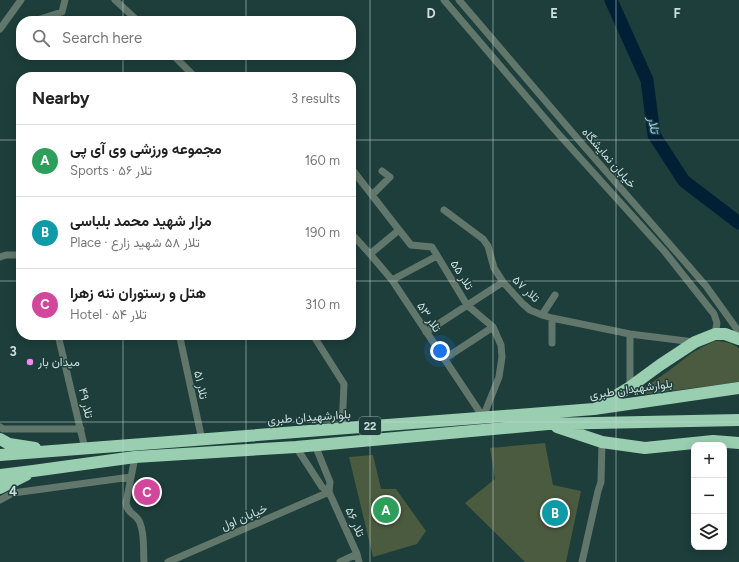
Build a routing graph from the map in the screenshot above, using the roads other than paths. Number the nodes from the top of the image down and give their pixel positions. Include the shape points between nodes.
1 (21, 0) edge
2 (65, 0) edge
3 (115, 0) edge
4 (444, 0) edge
5 (459, 0) edge
6 (50, 16) edge
7 (133, 16) edge
8 (0, 29) edge
9 (178, 60) edge
10 (190, 72) edge
11 (382, 171) dead end
12 (356, 174) edge
13 (372, 195) junction
14 (444, 210) dead end
15 (399, 230) junction
16 (356, 239) edge
17 (370, 254) junction
18 (16, 255) edge
19 (437, 256) junction
20 (0, 257) edge
21 (392, 280) junction
22 (503, 282) junction
23 (555, 295) dead end
24 (467, 305) junction
25 (542, 315) junction
26 (552, 318) junction
27 (492, 327) junction
28 (426, 332) junction
29 (739, 332) edge
30 (630, 334) junction
31 (715, 334) junction
32 (739, 339) edge
33 (59, 340) edge
34 (180, 340) edge
35 (316, 340) edge
36 (695, 342) junction
37 (552, 343) dead end
38 (444, 359) junction
39 (630, 387) junction
40 (739, 388) edge
41 (594, 409) junction
42 (483, 417) junction
43 (739, 420) edge
44 (548, 424) junction
45 (0, 427) edge
46 (81, 429) junction
47 (342, 429) junction
48 (0, 440) edge
49 (202, 440) junction
50 (602, 442) junction
51 (739, 443) edge
52 (315, 445) junction
53 (296, 447) junction
54 (85, 449) junction
55 (60, 451) junction
56 (0, 455) edge
57 (135, 457) junction
58 (33, 471) junction
59 (0, 475) edge
60 (131, 476) junction
61 (0, 488) edge
62 (329, 492) junction
63 (0, 500) edge
64 (357, 554) junction
65 (144, 562) edge
66 (168, 562) edge
67 (340, 562) edge
68 (358, 562) edge
69 (582, 562) edge

1 - 8 street
2 - 6 street via 62,12
3 - 7 street
4 - 31 street, خیابان نمایشگاه via 554,129 665,252 714,314 717,323
5 - 29 street, خیابان نمایشگاه via 706,286
9 - 10 street
11 - 13 street via 390,177
12 - 13 street, تلار ۵۵
13 - 15 street, تلار ۵۵
14 - 22 street, تلار ۵۷ via 483,239 488,246 494,268
15 - 17 street
15 - 19 street, تلار ۵۵ via 411,245 432,247
16 - 17 street, تلار ۵۳
17 - 21 street, تلار ۵۳
18 - 20 street
19 - 21 street
19 - 24 street, تلار ۵۵
21 - 28 street, تلار ۵۳
22 - 24 street
22 - 25 street, تلار ۵۷ via 530,310
23 - 25 street
24 - 27 street, تلار ۵۵
24 - 28 street
25 - 26 street, تلار ۵۷
26 - 30 street, تلار ۵۷
26 - 37 street
27 - 38 street
27 - 42 street, تلار ۵۵ via 501,345 502,358 499,377
28 - 38 street, تلار ۵۳
30 - 36 street, تلار ۵۷
30 - 39 street
31 - 32 highway via 725,334
31 - 36 highway
33 - 46 street, تلار ۴۹
34 - 49 street, تلار ۵۱
35 - 47 street via 344,384
36 - 39 highway
38 - 42 street, تلار ۵۳
39 - 41 highway
40 - 41 highway, بلوارشهیدان طبری / 22
41 - 42 highway, بلوارشهیدان طبری / 22
42 - 47 highway, بلوارشهیدان طبری / 22
43 - 44 highway, 22
44 - 50 highway
44 - 52 highway, 22
45 - 46 street, تلار ۴۹
46 - 54 street, تلار ۴۹
47 - 49 highway, بلوارشهیدان طبری / 22
48 - 55 highway via 25,447
49 - 54 highway, بلوارشهیدان طبری / 22
50 - 51 highway via 645,448 713,441
50 - 69 street via 601,482
52 - 53 highway, 22
52 - 62 street via 330,482
53 - 57 highway, 22
53 - 62 street via 322,487
54 - 55 highway, بلوارشهیدان طبری / 22
55 - 56 highway, بلوارشهیدان طبری / 22
57 - 58 highway, 22
57 - 60 street
58 - 59 highway, 22
58 - 61 highway
60 - 63 street via 13,493
60 - 65 street via 126,503 128,510 140,522
62 - 64 street, تلار ۵۶
62 - 66 street, خیابان اول
64 - 67 street
64 - 68 street, تلار ۵۶

